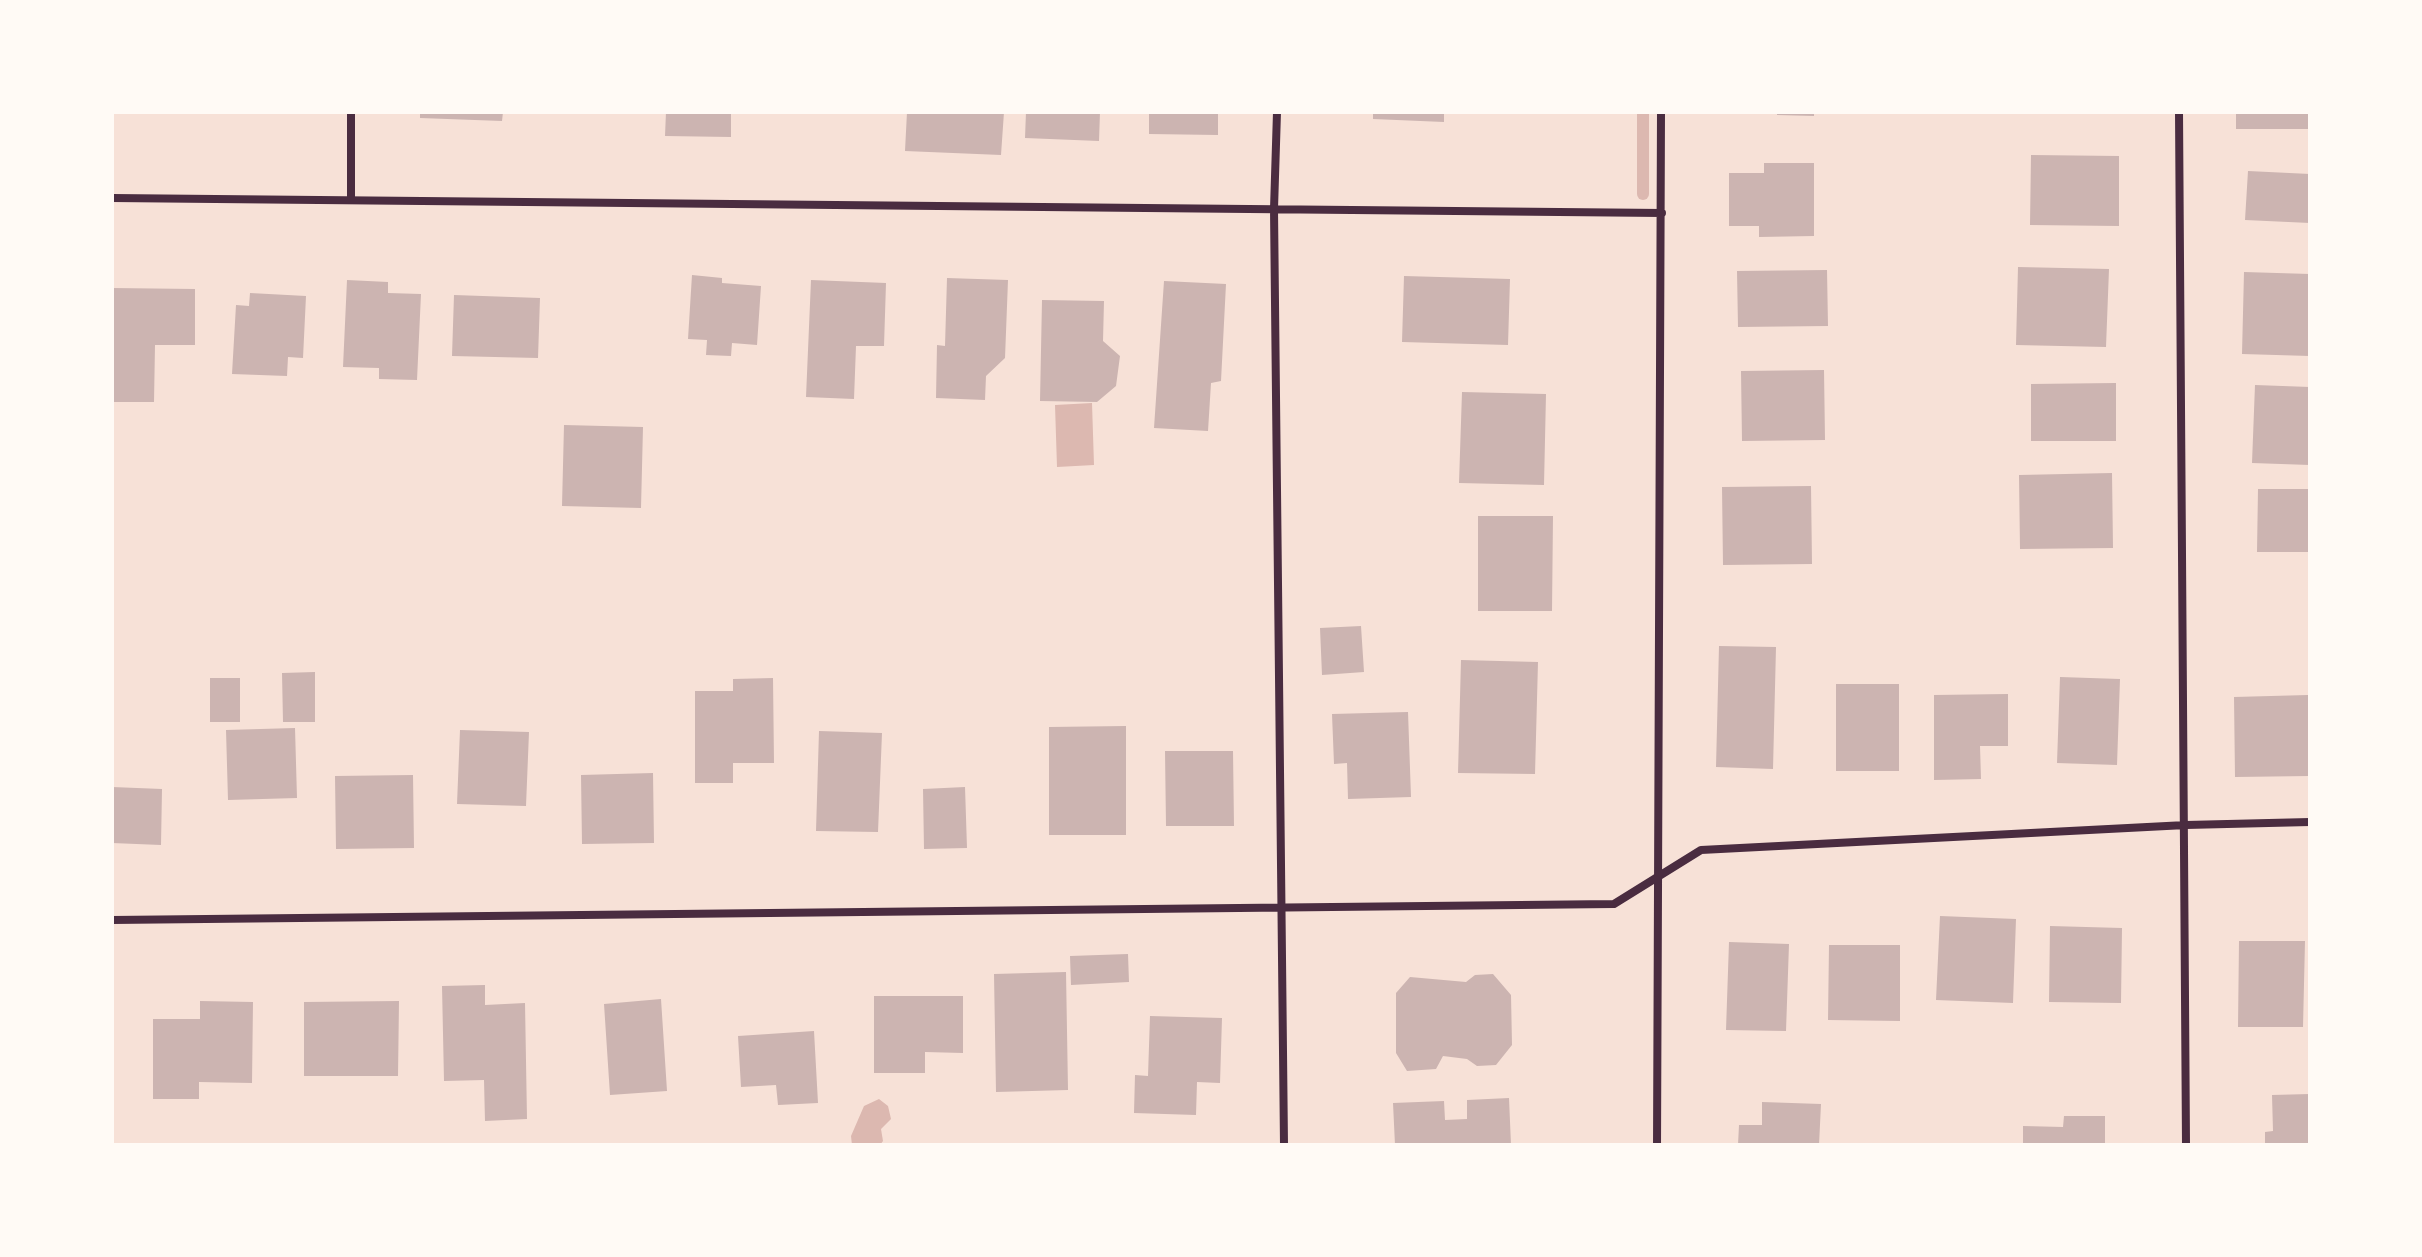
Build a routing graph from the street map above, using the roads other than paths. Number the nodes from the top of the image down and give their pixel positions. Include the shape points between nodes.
1 (351, 112) edge
2 (1277, 112) edge
3 (1661, 112) edge
4 (2179, 112) edge
5 (112, 198) edge
6 (351, 200) junction
7 (1274, 209) junction
8 (1662, 213) junction
9 (2310, 822) edge
10 (2186, 825) junction
11 (1659, 875) junction
12 (1283, 908) junction
13 (112, 920) edge
14 (1284, 1145) edge
15 (1657, 1145) edge
16 (2186, 1145) edge

1 - 6 street
2 - 7 street
3 - 8 street
4 - 10 street
5 - 6 street
6 - 7 street
7 - 8 street
7 - 12 street
8 - 11 street
9 - 10 street
10 - 11 street via 1701,850
10 - 16 street
11 - 12 street via 1614,904
11 - 15 street
12 - 13 street
12 - 14 street

